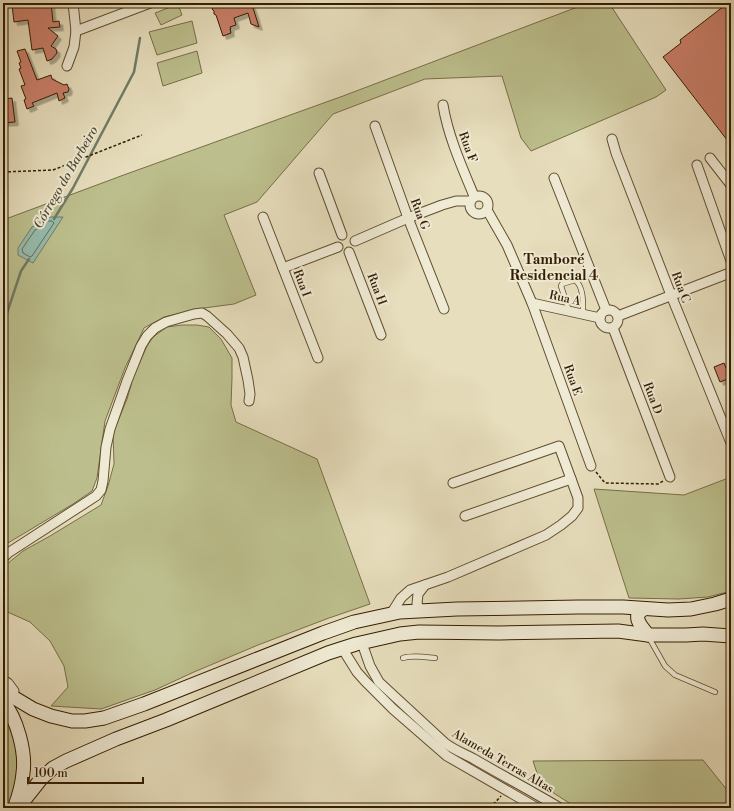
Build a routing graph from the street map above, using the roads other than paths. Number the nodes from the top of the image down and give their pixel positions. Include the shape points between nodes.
1 (72, 3) edge
2 (150, 3) edge
3 (76, 31) junction
4 (67, 66) dead end
5 (443, 105) dead end
6 (375, 126) dead end
7 (612, 139) dead end
8 (710, 158) dead end
9 (697, 165) dead end
10 (319, 173) dead end
11 (554, 178) dead end
12 (731, 185) edge
13 (472, 199) junction
14 (487, 210) junction
15 (263, 217) dead end
16 (408, 218) junction
17 (342, 236) junction
18 (355, 241) junction
19 (338, 246) junction
20 (350, 252) junction
21 (731, 261) edge
22 (283, 268) junction
23 (729, 276) edge
24 (671, 295) junction
25 (532, 303) junction
26 (444, 308) dead end
27 (606, 310) junction
28 (569, 311) junction
29 (583, 314) junction
30 (618, 316) junction
31 (600, 318) junction
32 (613, 328) junction
33 (381, 335) dead end
34 (318, 358) dead end
35 (249, 401) dead end
36 (731, 443) edge
37 (591, 466) road end
38 (670, 477) road end
39 (571, 479) junction
40 (453, 483) dead end
41 (465, 516) dead end
42 (3, 558) edge
43 (426, 585) junction
44 (731, 599) edge
45 (623, 607) junction
46 (644, 609) junction
47 (421, 611) junction
48 (391, 614) junction
49 (618, 631) junction
50 (648, 635) junction
51 (731, 636) edge
52 (362, 643) junction
53 (342, 648) junction
54 (402, 658) dead end
55 (435, 658) dead end
56 (3, 680) edge
57 (365, 681) junction
58 (378, 682) junction
59 (715, 692) dead end
60 (6, 697) edge
61 (14, 808) edge
62 (18, 808) edge
63 (537, 808) edge
64 (560, 808) edge

1 - 3 street
2 - 3 street
3 - 4 street via 74,47
5 - 13 street, Rua F
6 - 16 street, Rua G
7 - 24 street, Rua C
8 - 12 street
9 - 21 street
10 - 17 street
11 - 27 street
13 - 14 street via 480,195 485,198
13 - 14 street via 469,204 476,214
13 - 16 street via 442,205
14 - 25 street, Rua A via 507,245
15 - 22 street, Rua I
16 - 18 street
16 - 26 street, Rua G
17 - 18 street via 350,235
17 - 19 street
18 - 20 street via 354,249
19 - 20 street via 342,251
19 - 22 street
20 - 33 street, Rua H
21 - 23 street via 727,268
22 - 34 street, Rua I
23 - 24 street
24 - 30 street
24 - 36 street, Rua C
25 - 28 street, Rua A
25 - 37 street, Rua E
27 - 30 street via 613,310
27 - 31 street
28 - 29 street, Rua A
28 - 29 lane via 561,286 575,280 582,293
29 - 31 street, Rua A
30 - 32 street via 619,322
31 - 32 street via 605,328
32 - 38 street, Rua D
35 - 42 street via 248,380 240,348 207,316 202,313 194,314 166,322 156,328 141,346 110,429 101,490 96,496
39 - 40 street via 559,446
39 - 41 street
39 - 43 street via 578,498 578,508 561,525 546,535
43 - 47 street via 418,594 417,604
43 - 48 street via 405,594
44 - 46 main road via 691,609
45 - 46 main road
45 - 47 main road
45 - 49 main road via 630,616 625,626
46 - 50 main road via 640,611 637,619
47 - 48 main road
48 - 60 main road via 354,622 323,633 104,718 72,721 51,716
49 - 50 main road
49 - 52 main road via 419,632
50 - 51 main road
50 - 59 lane via 665,666 675,675
52 - 53 main road
52 - 58 street, Alameda Terras Altas
53 - 57 street, Alameda Terras Altas
53 - 62 main road via 66,761 52,768
54 - 55 lane
56 - 60 street via 14,691
57 - 58 street
57 - 63 street, Alameda Terras Altas via 447,756
58 - 64 street, Alameda Terras Altas via 451,748
60 - 61 main road via 22,748 24,771 20,794

